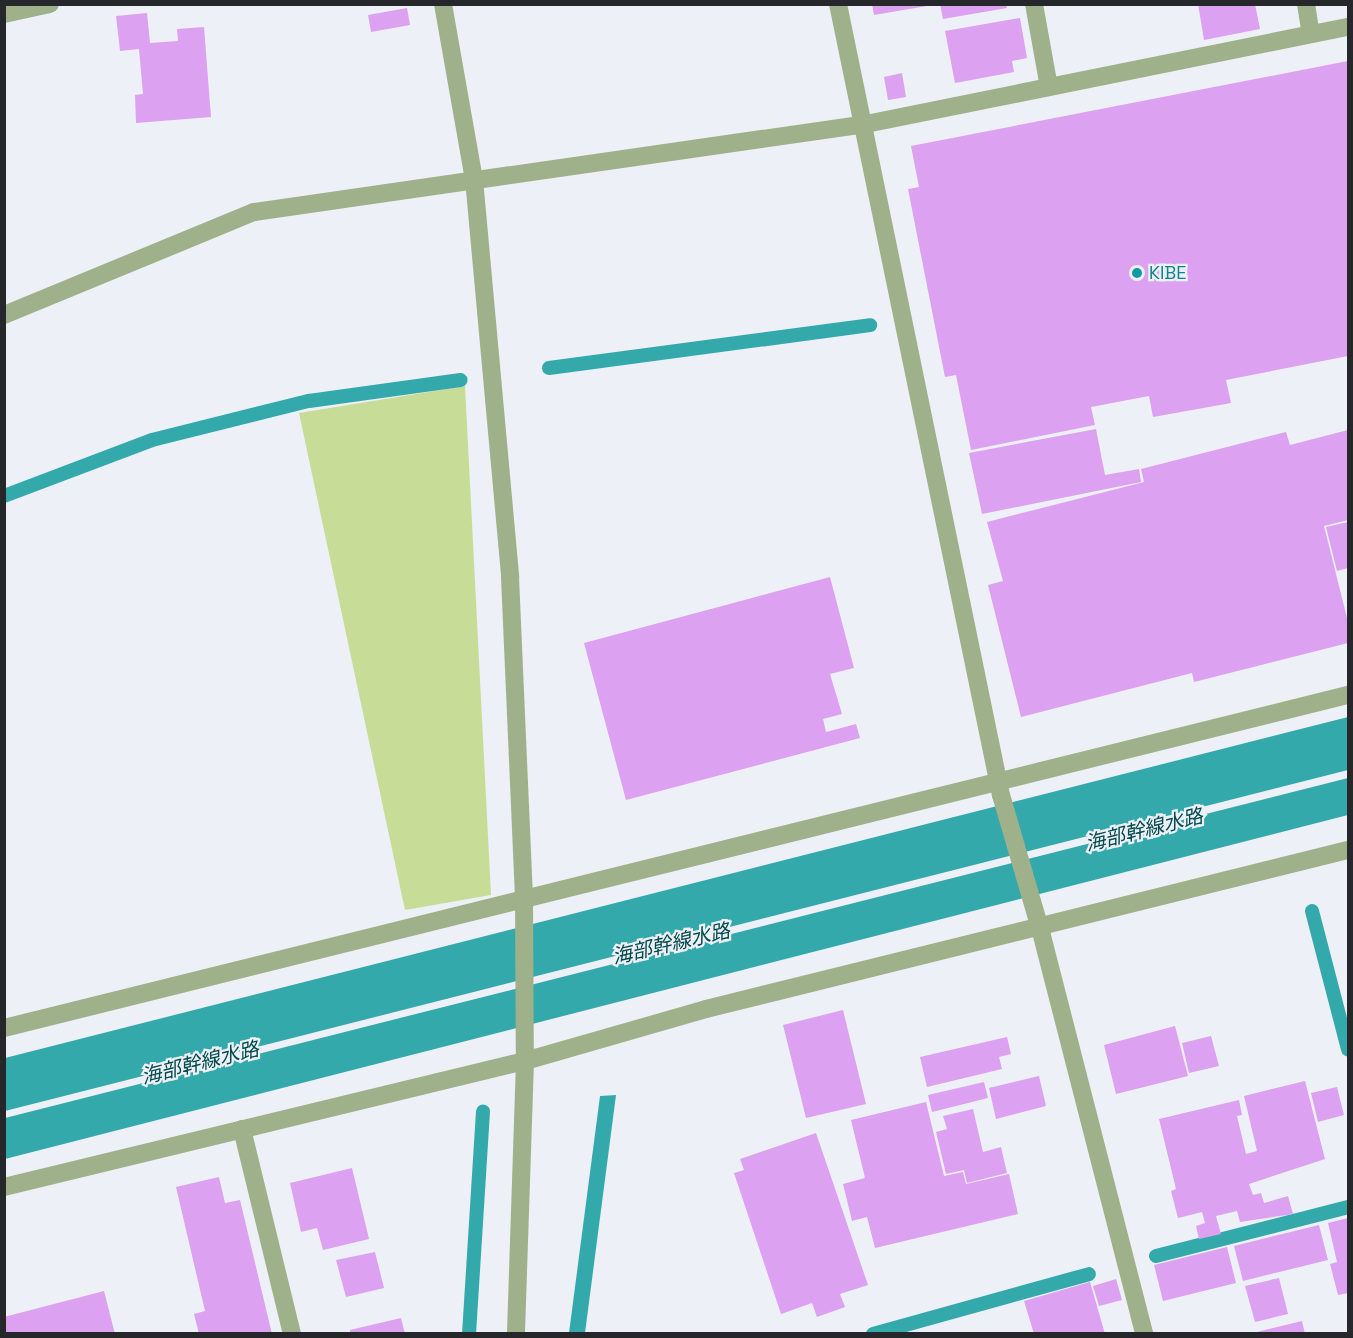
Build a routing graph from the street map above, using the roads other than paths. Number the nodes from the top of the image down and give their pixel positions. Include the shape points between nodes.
1 (50, 4) edge
2 (443, 4) edge
3 (838, 4) edge
4 (1034, 4) edge
5 (1306, 4) edge
6 (4, 14) edge
7 (1348, 27) edge
8 (1311, 34) junction
9 (1049, 87) junction
10 (866, 124) junction
11 (474, 179) junction
12 (4, 315) edge
13 (1348, 695) edge
14 (1000, 790) junction
15 (1348, 850) edge
16 (524, 897) junction
17 (1040, 928) junction
18 (4, 1028) edge
19 (525, 1061) junction
20 (243, 1129) junction
21 (4, 1187) edge
22 (292, 1334) edge
23 (516, 1334) edge
24 (1144, 1334) edge

1 - 6 street
2 - 11 street
3 - 10 street
4 - 9 street
5 - 8 street
7 - 8 street
8 - 9 street
9 - 10 street
10 - 11 street
10 - 14 street
11 - 12 street via 254,212
11 - 16 street via 509,566
13 - 14 street
14 - 16 street
14 - 17 street
15 - 17 street
16 - 18 street
16 - 19 street
17 - 19 street via 706,1009
17 - 24 street
19 - 20 street
19 - 23 street
20 - 21 street
20 - 22 street

